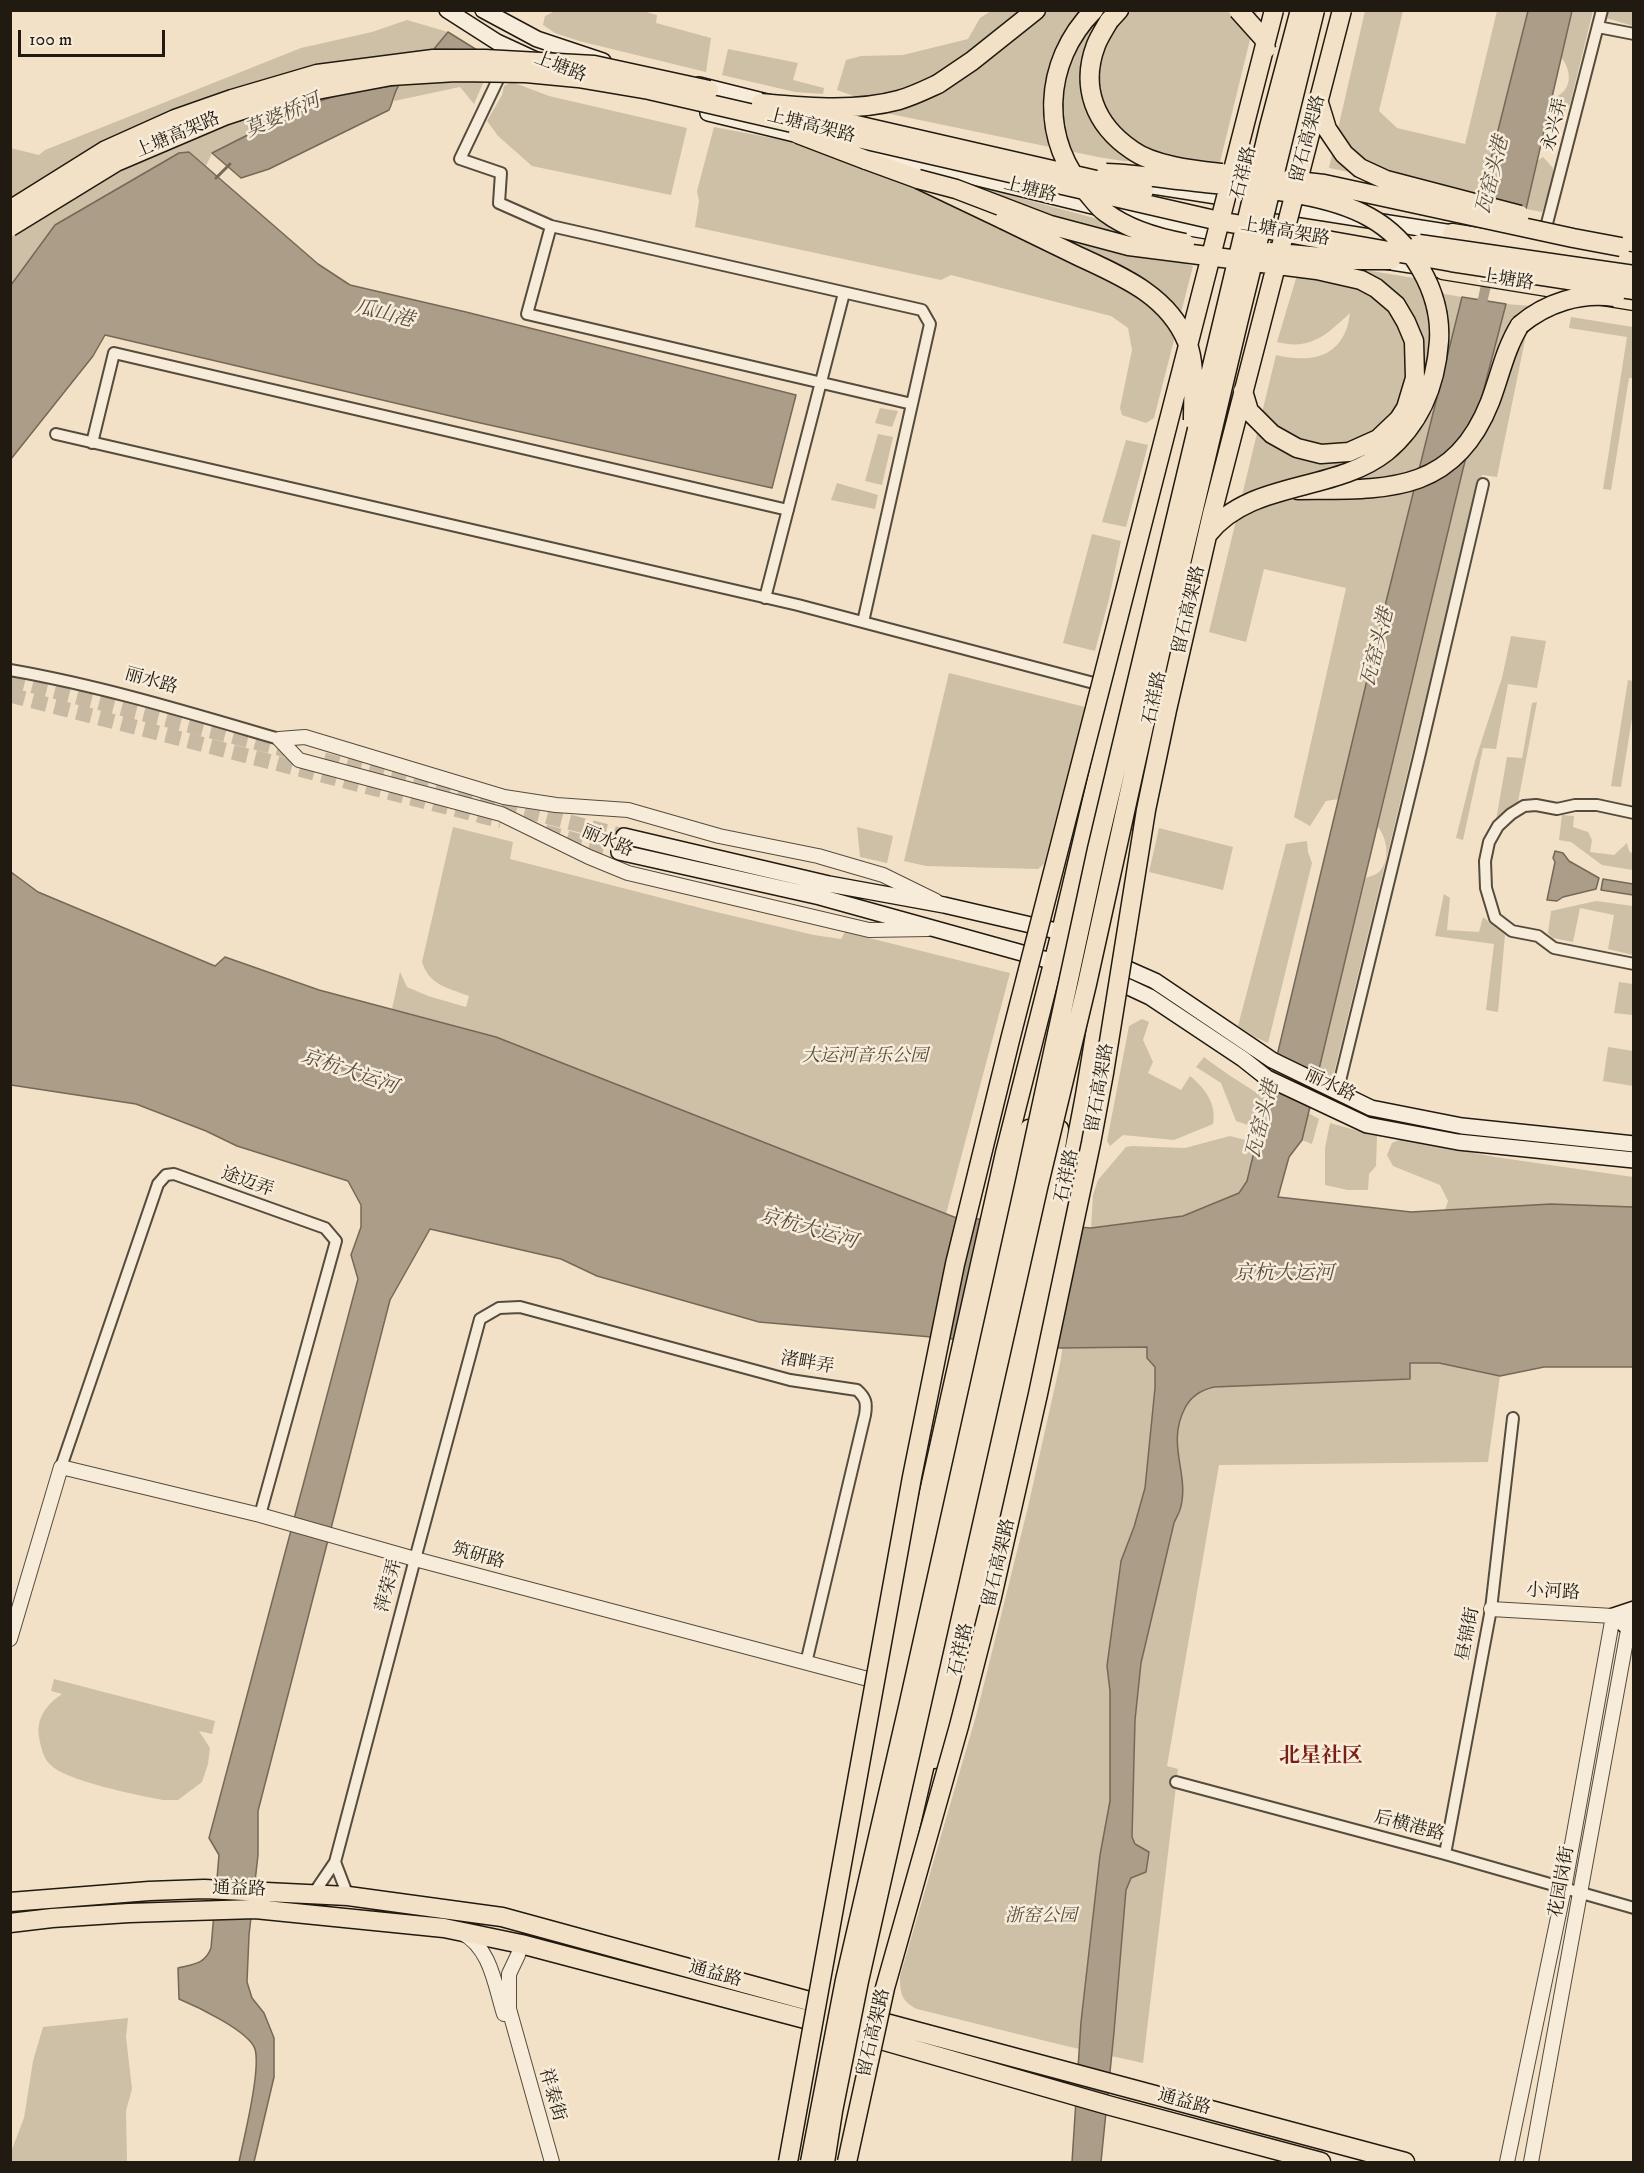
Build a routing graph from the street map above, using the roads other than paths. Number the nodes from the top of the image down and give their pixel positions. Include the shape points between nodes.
1 (447, 10) edge
2 (483, 10) edge
3 (1036, 10) edge
4 (1094, 10) edge
5 (1119, 10) edge
6 (1238, 10) edge
7 (1274, 10) edge
8 (1287, 10) edge
9 (1300, 10) edge
10 (1315, 10) edge
11 (1323, 10) edge
12 (1342, 10) edge
13 (1602, 10) edge
14 (1598, 27) junction
15 (1634, 34) edge
16 (513, 49) junction
17 (761, 103) junction
18 (741, 110) junction
19 (1269, 127) junction
20 (1058, 171) junction
21 (918, 179) junction
22 (1239, 199) junction
23 (1275, 205) junction
24 (10, 210) edge
25 (551, 226) junction
26 (10, 227) edge
27 (1452, 232) joint
28 (1231, 234) junction
29 (1265, 240) junction
30 (1541, 247) junction
31 (1627, 249) edge
32 (1634, 262) edge
33 (1447, 266) junction
34 (1634, 275) edge
35 (1634, 290) edge
36 (844, 293) junction
37 (1634, 300) edge
38 (1238, 323) junction
39 (821, 383) junction
40 (912, 404) junction
41 (56, 434) dead end
42 (92, 443) junction
43 (1189, 468) junction
44 (1483, 484) dead end
45 (1290, 490) junction
46 (788, 510) junction
47 (765, 598) junction
48 (863, 622) junction
49 (1165, 631) junction
50 (10, 670) edge
51 (1118, 689) junction
52 (279, 739) junction
53 (1634, 813) edge
54 (944, 905) junction
55 (937, 929) junction
56 (1061, 932) junction
57 (1053, 962) junction
58 (1634, 963) edge
59 (1106, 968) junction
60 (1051, 1058) junction
61 (1064, 1083) junction
62 (1337, 1092) junction
63 (1634, 1143) edge
64 (1634, 1160) edge
65 (480, 1319) joint
66 (1512, 1418) dead end
67 (61, 1467) junction
68 (260, 1515) junction
69 (414, 1559) junction
70 (1632, 1609) edge
71 (1491, 1610) junction
72 (1613, 1616) junction
73 (1631, 1628) edge
74 (10, 1639) edge
75 (806, 1663) junction
76 (885, 1684) junction
77 (1176, 1782) dead end
78 (1445, 1854) junction
79 (335, 1862) junction
80 (1564, 1888) junction
81 (896, 1889) junction
82 (314, 1893) junction
83 (1579, 1893) junction
84 (348, 1896) junction
85 (10, 1902) edge
86 (846, 1902) junction
87 (1634, 1908) edge
88 (10, 1923) edge
89 (458, 1931) junction
90 (521, 1944) junction
91 (627, 1950) junction
92 (590, 1961) junction
93 (826, 2006) junction
94 (823, 2024) junction
95 (861, 2025) junction
96 (516, 2037) junction
97 (552, 2163) edge
98 (788, 2163) edge
99 (799, 2163) edge
100 (810, 2163) edge
101 (825, 2163) edge
102 (836, 2163) edge
103 (847, 2163) edge
104 (1321, 2163) edge
105 (1405, 2163) edge
106 (1507, 2163) edge
107 (1531, 2163) edge

1 - 16 main road, 上塘路
2 - 22 main road, 上塘路 via 537,39 613,64 1019,162
3 - 17 main road, bridge via 955,74 900,100 828,108
4 - 33 main road, bridge via 1078,28 1062,57 1053,106 1057,140 1066,165 1104,211 1134,230 1200,246
5 - 31 main road, bridge via 1096,44 1089,69 1090,95 1098,115 1132,151 1205,171 1323,184
6 - 19 main road, bridge via 1264,39 1271,69
7 - 98 main road, bridge via 955,1264 912,1477
8 - 22 main road, 石祥路
9 - 19 main road, 留石高架路, bridge
10 - 38 main road, 留石高架路, bridge
11 - 23 main road, 石祥路
11 - 31 main road, bridge via 1319,101 1326,129 1360,168 1397,183 1579,230
12 - 103 main road, 留石高架路, bridge via 1212,514 1167,710 1146,810 1091,1143 997,1575 885,1988
13 - 14 street, 永兴弄
14 - 15 street
14 - 30 street, 永兴弄
16 - 25 street via 460,159 501,173 499,203
16 - 28 main road, 上塘路 via 556,69 634,95 1166,224
17 - 20 main road, 上塘高架路, bridge
17 - 24 main road, 上塘高架路, bridge via 594,65 433,59 317,74 165,123 106,150
18 - 21 main road, bridge
18 - 26 main road, 上塘高架路, bridge via 578,78 456,72 391,76 285,96 224,116 116,162
18 - 33 main road, 上塘高架路, bridge via 1219,221
19 - 43 main road, 留石高架路, bridge
20 - 34 main road, 上塘高架路, bridge via 1224,210 1384,239
20 - 45 main road, bridge via 1115,173 1315,198 1370,217 1415,259 1431,291 1440,327 1438,359 1429,394 1411,425 1386,452 1348,472
21 - 38 main road, bridge via 956,189 1050,225 1129,246 1317,270 1361,280 1396,305 1414,341 1415,378 1406,408 1378,439 1349,452 1321,454 1297,448 1272,434 1249,411 1238,379
21 - 43 main road, bridge via 1131,281 1162,304 1188,344 1194,383
22 - 23 main road, 上塘路
22 - 28 main road, 石祥路
23 - 27 main road, 上塘路
23 - 29 main road, 石祥路
25 - 36 street
25 - 39 street via 527,314
27 - 30 main road, 上塘路
28 - 29 main road, 上塘路
28 - 51 main road, 石祥路
29 - 33 main road, 上塘路
29 - 59 main road, 石祥路 via 1204,478 1159,681 1117,890
30 - 32 main road, 上塘路
33 - 35 main road, 上塘高架路, bridge
33 - 37 main road, 上塘路 via 1532,285
36 - 39 street
36 - 40 street via 922,310 930,324
37 - 45 main road, bridge via 1605,295 1568,300 1536,311 1520,325 1510,342 1477,430 1438,471 1407,484 1377,488
38 - 49 main road, 留石高架路, bridge
39 - 40 street
39 - 46 street
40 - 48 street
41 - 42 street
42 - 46 street via 114,353
42 - 47 street
43 - 60 main road, 留石高架路, bridge
44 - 62 street
45 - 49 main road, bridge via 1245,504 1214,526 1191,558
46 - 47 street
47 - 48 street
48 - 51 street
49 - 61 main road, 留石高架路, bridge
50 - 52 street, 丽水路 via 128,695
51 - 56 main road, 石祥路
52 - 54 street, 丽水路 via 305,737 504,797 628,810 719,836 818,856 883,875
52 - 55 street, 丽水路 via 299,760 501,814 628,873 869,930
53 - 58 street via 1598,805 1557,809 1524,806 1498,826 1485,861 1486,888 1495,918 1512,931 1538,936 1554,948
54 - 55 main road, 丽水路 via 622,844
54 - 56 main road, 丽水路
55 - 57 main road, 丽水路
56 - 57 main road, 石祥路
56 - 59 main road, 丽水路
57 - 59 main road, 丽水路
57 - 76 main road, 石祥路 via 1005,1153
59 - 62 main road, 丽水路 via 1155,981 1272,1060
59 - 64 main road, 丽水路 via 1267,1078 1367,1125 1447,1140
59 - 81 main road, 石祥路 via 1085,1094 1021,1393 949,1707
60 - 86 main road, bridge via 996,1243 880,1778
60 - 100 main road, 留石高架路, bridge via 845,1980
61 - 81 main road, bridge via 1038,1258
61 - 101 main road, 留石高架路, bridge via 862,1969
62 - 63 main road, 丽水路 via 1371,1108 1462,1126
65 - 69 street, 萍荣弄
65 - 75 street, 渚畔弄 via 500,1308 520,1307 790,1380 857,1390 864,1396 865,1415
66 - 71 street, 昼锦街
67 - 68 street, 筑研路
67 - 68 street, 途迈弄 via 158,1184 166,1175 174,1174 325,1228 336,1240
67 - 74 street
68 - 69 street, 筑研路
69 - 75 street, 筑研路
69 - 79 street, 萍荣弄
70 - 72 main road, 小河路
70 - 73 street, 花园岗街
71 - 72 street, 小河路
71 - 78 street, 昼锦街
72 - 73 main road
72 - 80 street, 花园岗街
73 - 83 street, 花园岗街
75 - 76 street, 筑研路
76 - 86 main road, 石祥路
77 - 78 street, 后横港路
78 - 80 street, 后横港路
79 - 82 street, 萍荣弄
79 - 84 street
80 - 83 street, 后横港路
80 - 106 street, 花园岗街
81 - 95 main road, 石祥路
82 - 84 main road, 通益路
82 - 85 main road, 通益路 via 149,1890
83 - 87 street, 后横港路
83 - 107 street, 花园岗街
84 - 91 main road, 通益路 via 502,1917
86 - 93 main road, 石祥路
88 - 89 main road, 通益路 via 255,1910
89 - 90 main road, 通益路
89 - 96 street, 祥泰街 via 483,1952 508,2028
90 - 92 main road, 通益路
90 - 96 street, 祥泰街 via 509,1974 509,2009
91 - 92 main road
91 - 93 main road, 通益路
92 - 94 main road, 通益路
93 - 94 main road, 石祥路
93 - 95 main road, 通益路
94 - 95 main road, 通益路
94 - 99 main road, 石祥路
95 - 102 main road, 石祥路
95 - 104 main road, 通益路 via 1070,2095
95 - 105 main road, 通益路 via 1074,2073
96 - 97 street, 祥泰街

